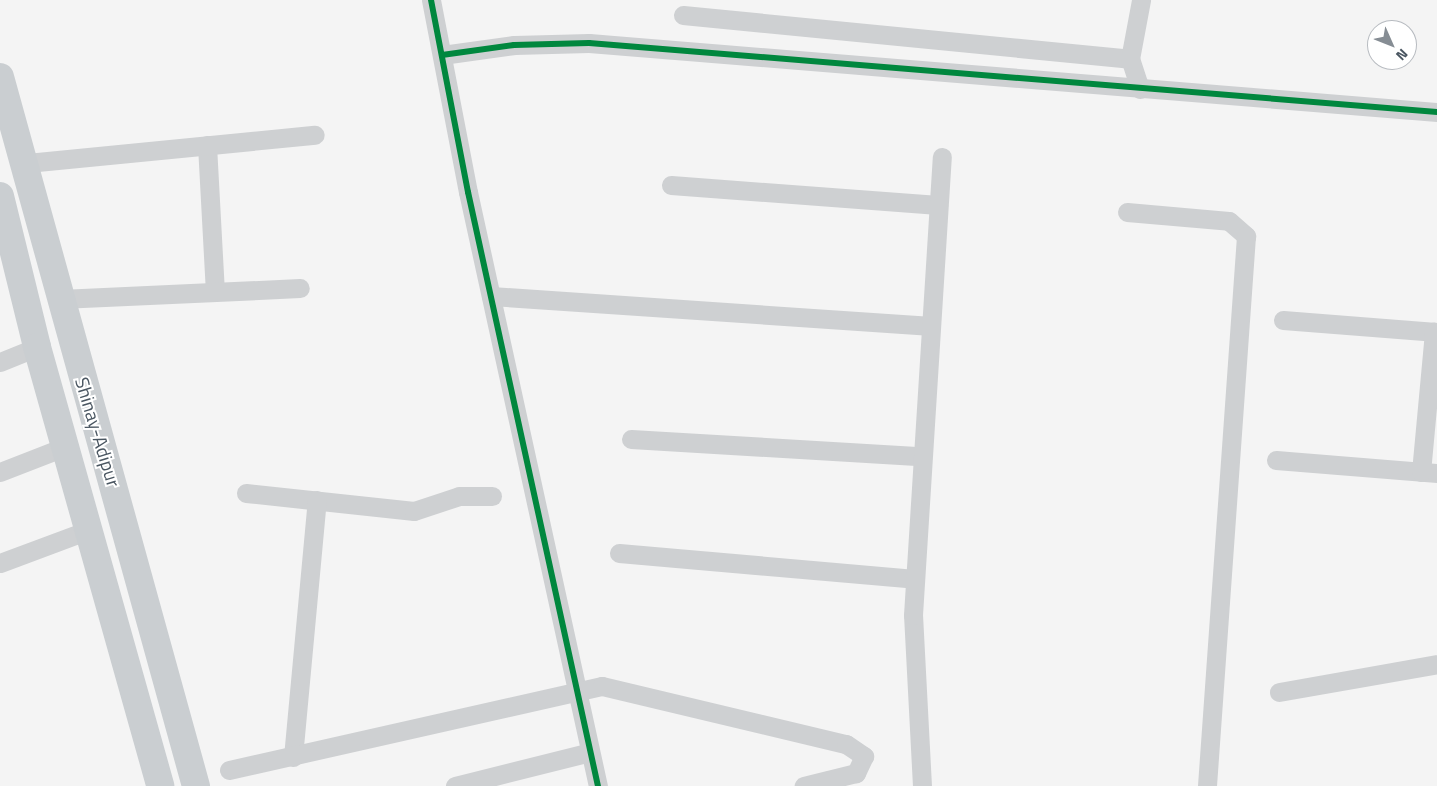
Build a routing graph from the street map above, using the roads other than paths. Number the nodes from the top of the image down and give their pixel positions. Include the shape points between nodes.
1 (431, 0) edge
2 (1141, 0) edge
3 (683, 15) dead end
4 (442, 55) junction
5 (1130, 59) junction
6 (0, 78) edge
7 (1140, 89) junction
8 (1437, 112) edge
9 (315, 135) dead end
10 (207, 145) junction
11 (942, 157) dead end
12 (27, 163) junction
13 (671, 185) dead end
14 (0, 196) edge
15 (938, 205) junction
16 (1127, 212) dead end
17 (300, 288) dead end
18 (215, 292) junction
19 (491, 296) junction
20 (60, 299) junction
21 (1283, 320) dead end
22 (928, 326) junction
23 (1436, 332) edge
24 (37, 348) junction
25 (0, 362) edge
26 (631, 439) dead end
27 (66, 446) junction
28 (921, 456) junction
29 (1276, 460) dead end
30 (0, 472) edge
31 (1429, 472) edge
32 (246, 493) dead end
33 (492, 496) dead end
34 (317, 500) junction
35 (91, 529) junction
36 (619, 553) dead end
37 (0, 563) edge
38 (915, 579) junction
39 (1437, 664) edge
40 (578, 690) junction
41 (1279, 692) dead end
42 (590, 752) junction
43 (293, 757) junction
44 (229, 770) dead end
45 (160, 786) edge
46 (196, 786) edge
47 (455, 786) edge
48 (598, 786) edge
49 (804, 786) edge
50 (922, 786) edge
51 (1207, 786) edge

1 - 4 street
2 - 5 street
3 - 5 street
4 - 7 street via 514,45 589,43
4 - 19 street
5 - 7 street
6 - 12 main road, Shinay-Adipur
7 - 8 street
9 - 10 street
10 - 12 street
10 - 18 street
11 - 15 street
12 - 20 main road, Shinay-Adipur
13 - 15 street
14 - 24 main road, Shinay-Adipur
15 - 22 street
16 - 51 street via 1229,221 1246,236
17 - 18 street
18 - 20 street
19 - 22 street
19 - 40 street
20 - 46 main road, Shinay-Adipur
21 - 23 street
22 - 28 street
23 - 31 street
24 - 25 street
24 - 27 main road, Shinay-Adipur
26 - 28 street
27 - 30 street
27 - 35 main road, Shinay-Adipur
28 - 38 street
29 - 31 street
32 - 34 street
33 - 34 street via 459,496 414,511
34 - 43 street
35 - 37 street
35 - 45 main road, Shinay-Adipur
36 - 38 street
38 - 50 street via 913,659
39 - 41 street
40 - 42 street
40 - 43 street
40 - 49 street via 624,688 846,744 864,756 856,773
42 - 47 street
42 - 48 street
43 - 44 street

